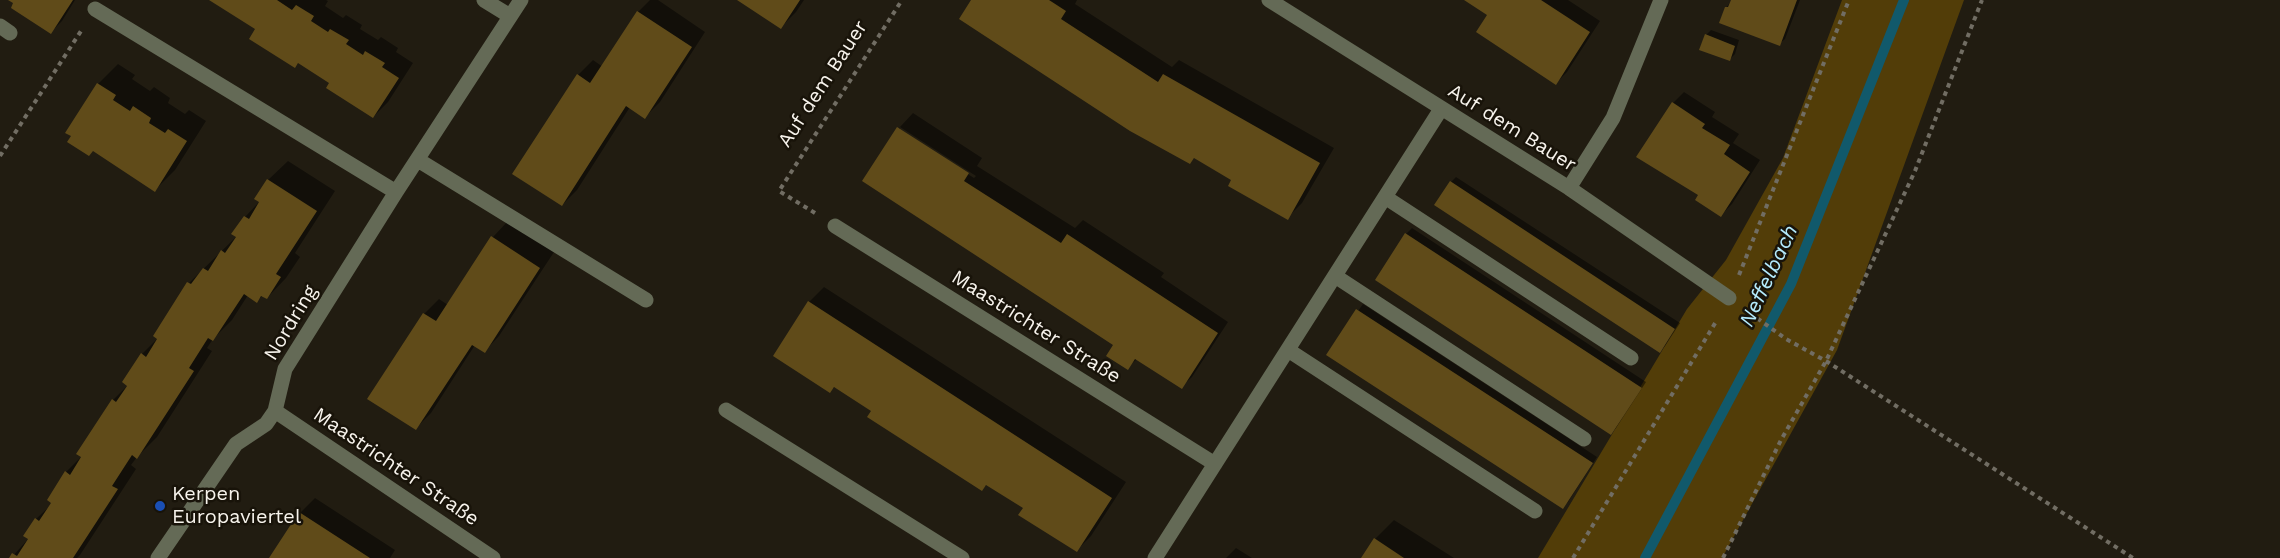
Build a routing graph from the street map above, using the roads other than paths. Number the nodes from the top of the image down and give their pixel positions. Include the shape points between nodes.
1 (484, 0) edge
2 (521, 0) edge
3 (1269, 0) edge
4 (1661, 0) edge
5 (95, 9) road end
6 (510, 16) junction
7 (1441, 109) junction
8 (418, 160) junction
9 (1569, 188) junction
10 (396, 192) junction
11 (1385, 198) junction
12 (835, 226) road end
13 (1335, 276) junction
14 (1730, 298) road end
15 (646, 300) dead end
16 (1288, 350) junction
17 (1631, 358) dead end
18 (726, 410) dead end
19 (275, 411) junction
20 (1584, 439) dead end
21 (1215, 464) junction
22 (1535, 512) dead end
23 (491, 557) edge
24 (158, 558) edge
25 (962, 558) edge
26 (1155, 558) edge

1 - 6 street
2 - 6 street, Nordring
3 - 7 street, Auf dem Bauer
4 - 9 street via 1613,118
5 - 10 street
6 - 8 street, Nordring
7 - 9 street, Auf dem Bauer
7 - 11 street
8 - 10 street, Nordring
8 - 15 street
9 - 14 street, Auf dem Bauer
10 - 19 street, Nordring via 285,369
11 - 13 street
11 - 17 street
12 - 21 street, Maastrichter Straße
13 - 16 street
13 - 20 street
16 - 21 street
16 - 22 street
18 - 25 street
19 - 23 street, Maastrichter Straße
19 - 24 street via 266,424 236,444
21 - 26 street

